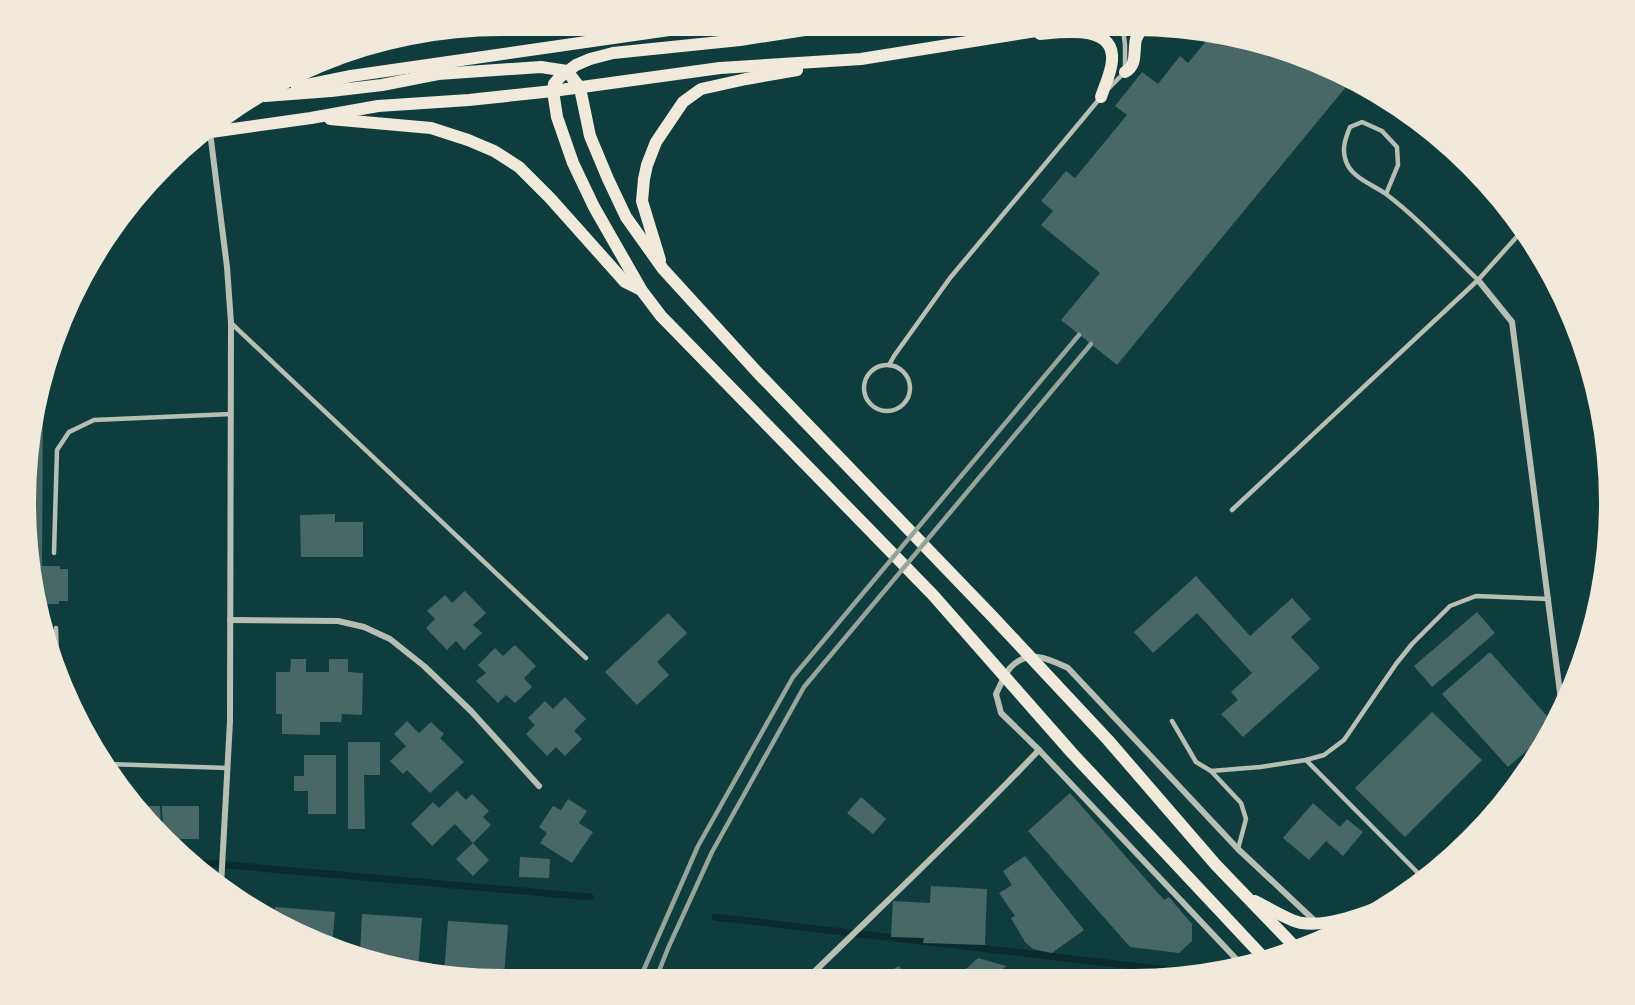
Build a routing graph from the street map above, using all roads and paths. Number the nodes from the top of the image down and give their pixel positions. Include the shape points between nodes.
1 (628, 36) edge
2 (766, 36) edge
3 (1008, 36) edge
4 (1021, 36) edge
5 (1100, 36) edge
6 (1124, 36) edge
7 (1138, 36) edge
8 (996, 38) junction
9 (861, 58) junction
10 (567, 71) junction
11 (1125, 72) junction
12 (580, 88) junction
13 (285, 90) edge
14 (553, 91) junction
15 (274, 96) edge
16 (1101, 97) junction
17 (311, 118) junction
18 (223, 129) edge
19 (209, 140) edge
20 (1386, 194) junction
21 (1516, 238) edge
22 (663, 269) junction
23 (1478, 280) junction
24 (642, 291) junction
25 (231, 323) junction
26 (889, 365) junction
27 (231, 414) junction
28 (1232, 510) dead end
29 (54, 553) dead end
30 (1549, 599) junction
31 (230, 620) junction
32 (56, 628) dead end
33 (56, 637) edge
34 (586, 658) dead end
35 (1560, 689) edge
36 (1172, 721) dead end
37 (1038, 750) junction
38 (1306, 760) junction
39 (117, 764) edge
40 (228, 768) junction
41 (1211, 771) junction
42 (539, 786) dead end
43 (1238, 849) junction
44 (1417, 872) edge
45 (222, 875) edge
46 (1249, 898) junction
47 (1347, 917) edge
48 (1318, 923) junction
49 (1289, 941) edge
50 (1258, 951) edge
51 (1235, 957) edge
52 (818, 969) edge

1 - 13 main road via 351,76
2 - 10 main road via 613,53
3 - 8 main road
4 - 8 main road
5 - 16 main road via 1106,39 1113,57
6 - 11 lane
7 - 11 main road via 1133,63
8 - 9 main road
9 - 12 main road via 720,68
9 - 22 main road via 701,89 683,102 656,142 644,179 642,201
10 - 12 main road
10 - 14 main road
10 - 15 main road via 533,67 438,74 382,86
11 - 16 lane
12 - 14 main road
12 - 22 main road via 590,136 608,179 626,217
14 - 17 main road via 378,106
14 - 24 main road via 557,117 573,163
16 - 26 lane via 950,278
17 - 18 main road
17 - 24 main road via 431,128 494,151 519,167 625,282
19 - 25 street
20 - 20 lane via 1353,173 1345,159 1350,127 1362,122 1382,131 1397,147 1398,165
20 - 23 lane
21 - 23 lane
22 - 46 main road via 992,615
23 - 28 lane
23 - 30 street via 1512,322
24 - 50 main road via 661,316 933,595 1072,753
25 - 27 street
25 - 34 lane
26 - 26 lane via 869,373 864,386 867,399 878,409 900,406 909,393 903,371
27 - 29 lane via 94,420 69,432 57,450
27 - 31 street
30 - 35 street
30 - 38 lane via 1476,596 1450,606 1401,657 1344,740 1324,754
31 - 40 street
31 - 42 street via 338,621 390,639 463,704
32 - 33 lane
36 - 41 lane via 1196,762
37 - 43 street via 1001,713 996,694 1010,668 1024,659 1043,657 1068,668
37 - 51 street
37 - 52 street via 990,802
38 - 41 lane
38 - 44 lane
39 - 40 lane
40 - 45 street
41 - 43 lane via 1244,811 1246,819
43 - 48 street
46 - 48 main road via 1300,923
46 - 49 main road
47 - 48 main road

